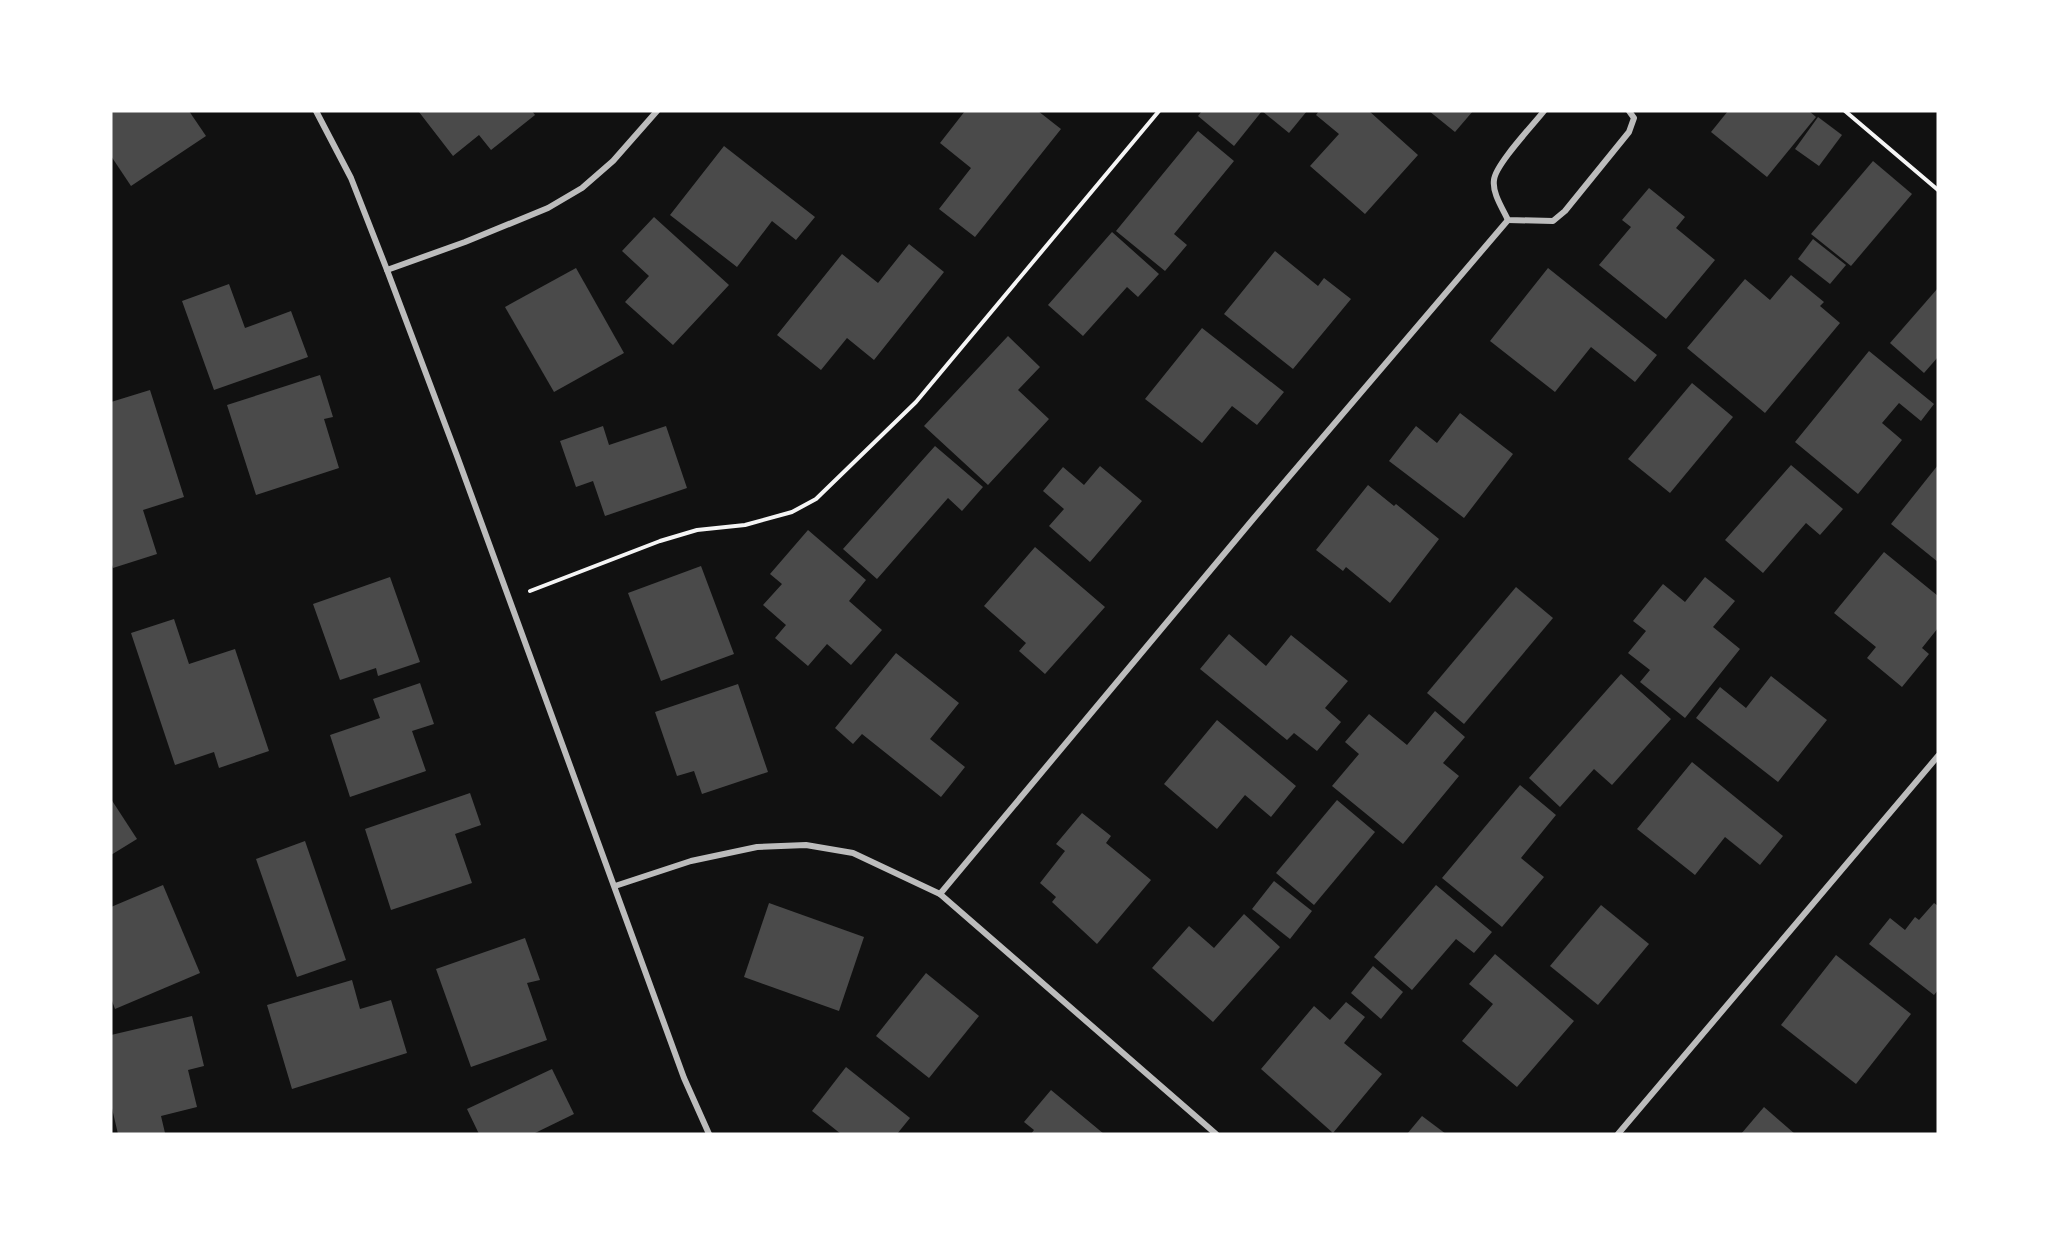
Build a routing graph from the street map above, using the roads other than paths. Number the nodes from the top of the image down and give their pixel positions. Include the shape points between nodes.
1 (316, 111) edge
2 (657, 111) edge
3 (1544, 111) edge
4 (1629, 111) edge
5 (1508, 220) junction
6 (387, 270) junction
7 (1938, 756) edge
8 (615, 886) junction
9 (940, 894) junction
10 (709, 1134) edge
11 (1216, 1134) edge
12 (1618, 1134) edge

1 - 6 street via 351,178
2 - 6 street via 613,161 582,188 548,208
3 - 5 street via 1493,179
4 - 5 street via 1634,118 1629,132 1565,211 1553,221
5 - 9 street
6 - 8 street
7 - 12 street
8 - 9 street via 691,861 757,848 806,845 853,852
8 - 10 street via 684,1078
9 - 11 street

